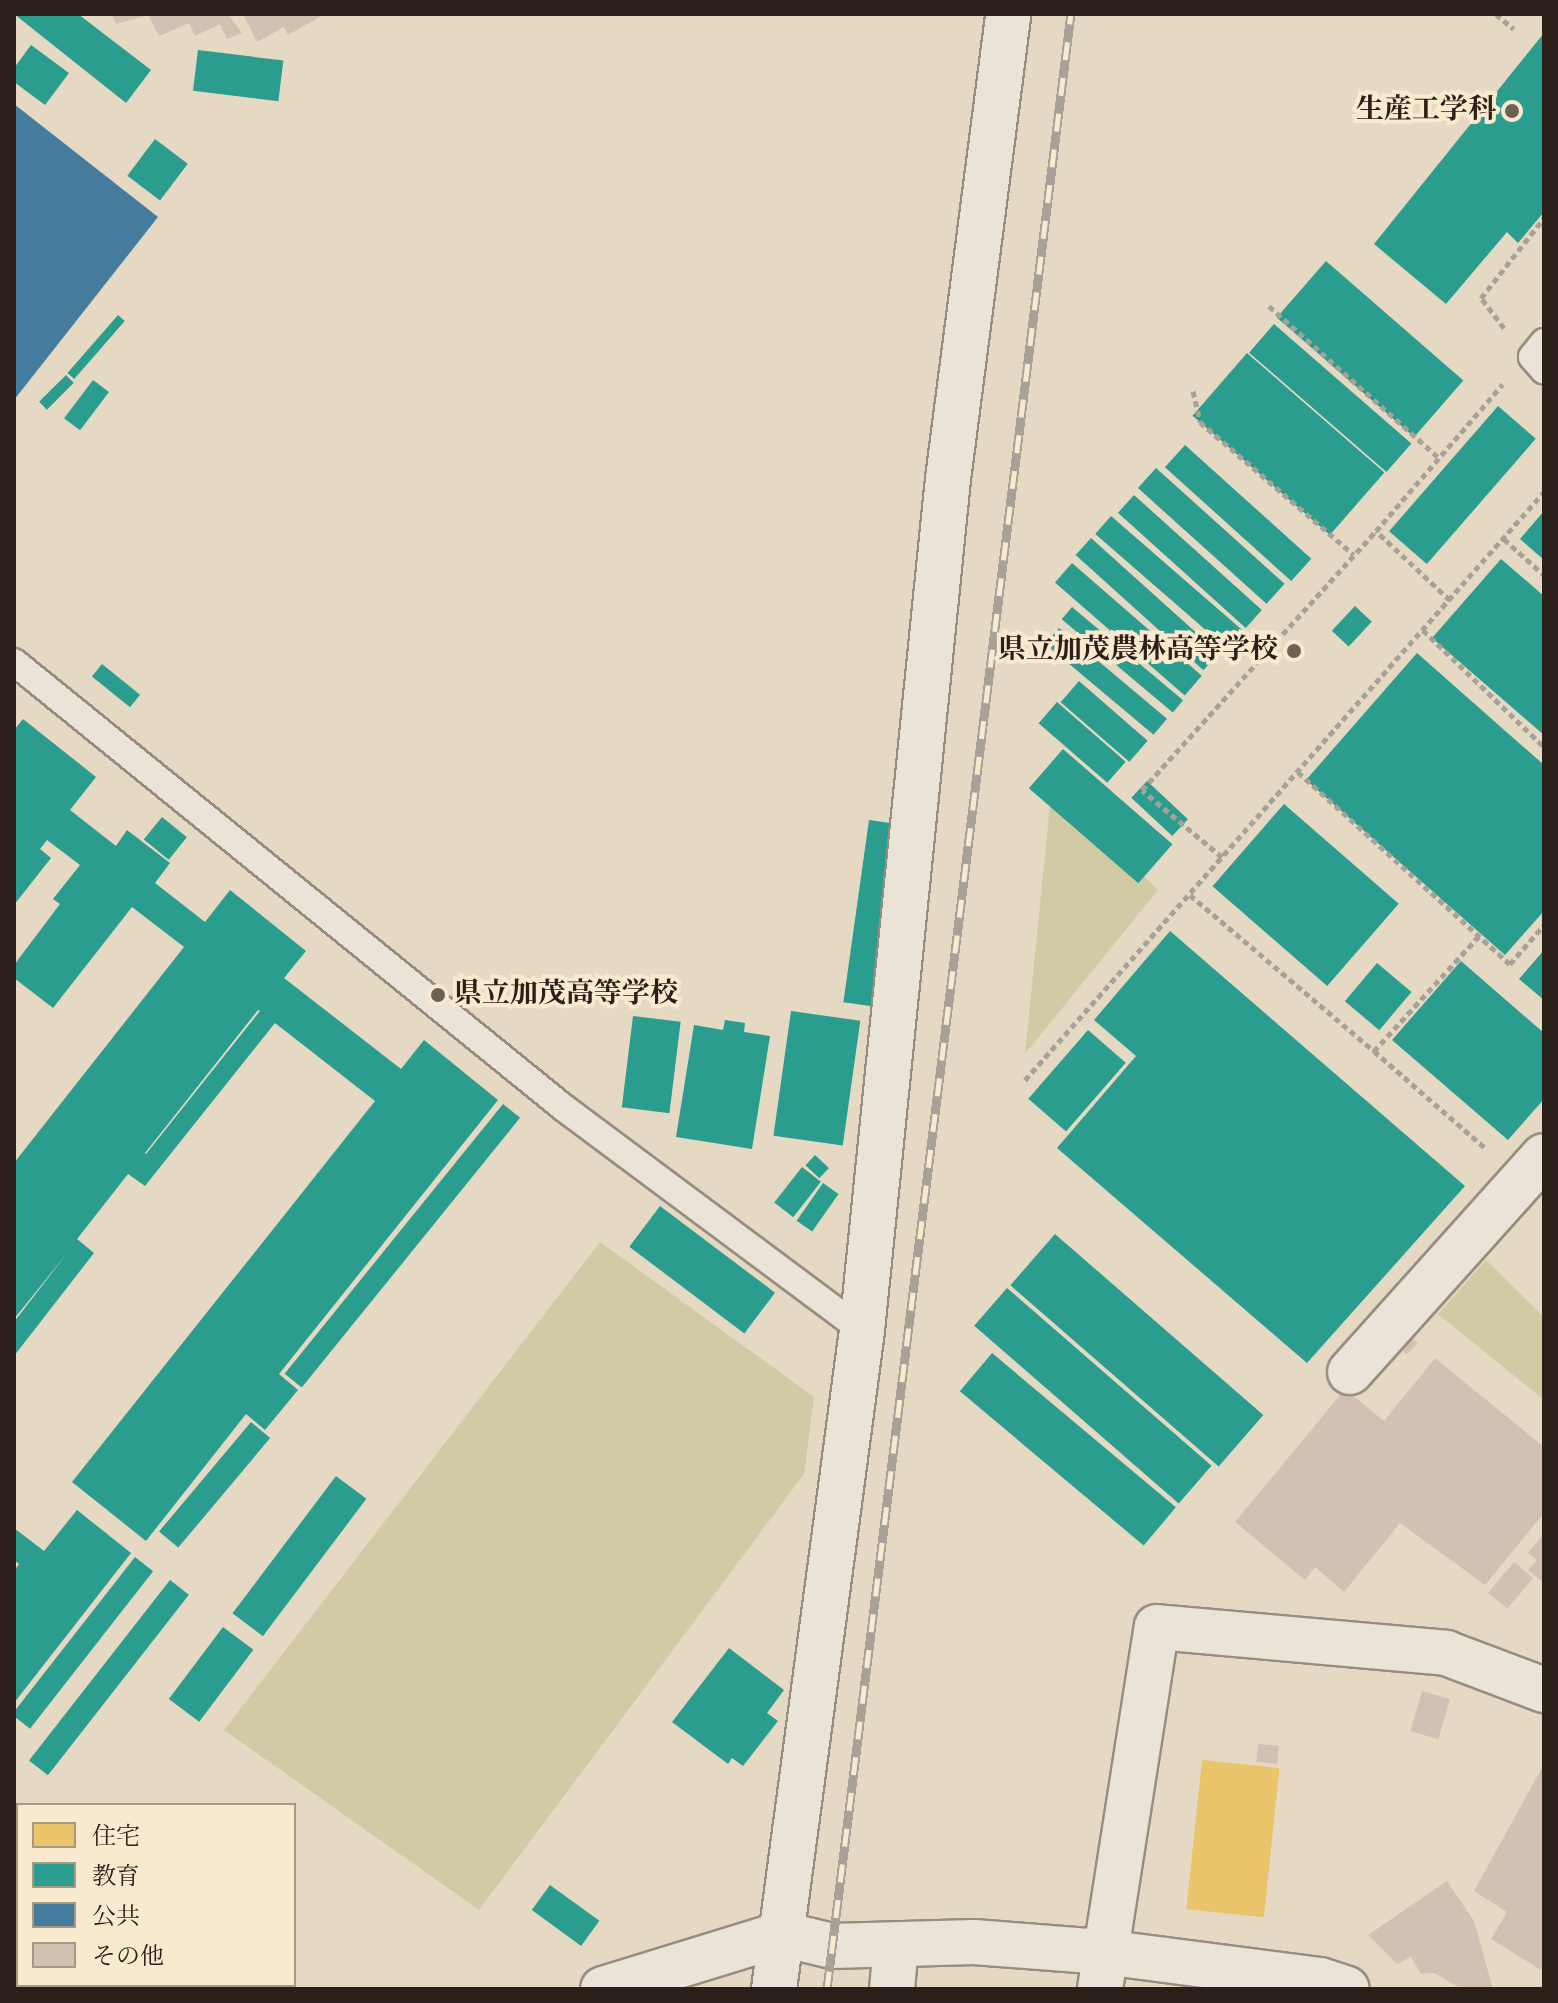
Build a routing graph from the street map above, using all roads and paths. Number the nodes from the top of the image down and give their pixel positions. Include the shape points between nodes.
1 (1008, 14) edge
2 (1496, 14) edge
3 (1514, 29) dead end
4 (1544, 218) edge
5 (1481, 298) dead end
6 (1269, 306) dead end
7 (1544, 342) edge
8 (1544, 371) edge
9 (1507, 379) dead end
10 (1193, 391) dead end
11 (1439, 458) junction
12 (1544, 492) edge
13 (1376, 531) junction
14 (1504, 539) junction
15 (1354, 555) junction
16 (1544, 575) edge
17 (1450, 600) junction
18 (1423, 630) junction
19 (14, 662) edge
20 (1544, 747) edge
21 (1298, 772) junction
22 (1222, 857) junction
23 (1190, 895) junction
24 (1544, 925) edge
25 (1479, 936) junction
26 (1374, 1051) junction
27 (1025, 1080) dead end
28 (1534, 1169) edge
29 (862, 1330) junction
30 (1350, 1372) dead end
31 (1544, 1690) edge
32 (782, 1934) junction
33 (896, 1945) junction
34 (1102, 1970) edge
35 (603, 1989) edge
36 (774, 1989) edge
37 (892, 1989) edge
38 (1347, 1989) edge

1 - 29 street via 948,479
2 - 3 path
4 - 5 path
6 - 11 path
7 - 8 lane via 1532,357
9 - 11 path
10 - 15 path via 1200,422
11 - 13 path
12 - 14 path
13 - 15 path
13 - 17 path
14 - 16 path
14 - 17 path
15 - 22 path via 1142,790
17 - 18 path
18 - 20 path
18 - 21 path
19 - 29 lane via 564,1108
21 - 22 path
21 - 25 path
22 - 23 path
23 - 26 path
23 - 27 path
24 - 25 path via 1510,964
25 - 26 path
26 - 28 path
28 - 30 street
29 - 32 street
31 - 34 street via 1446,1653 1157,1627
32 - 33 street via 832,1946
32 - 35 street
32 - 36 street
33 - 34 street via 974,1942
33 - 37 street
34 - 38 street via 1320,1980

